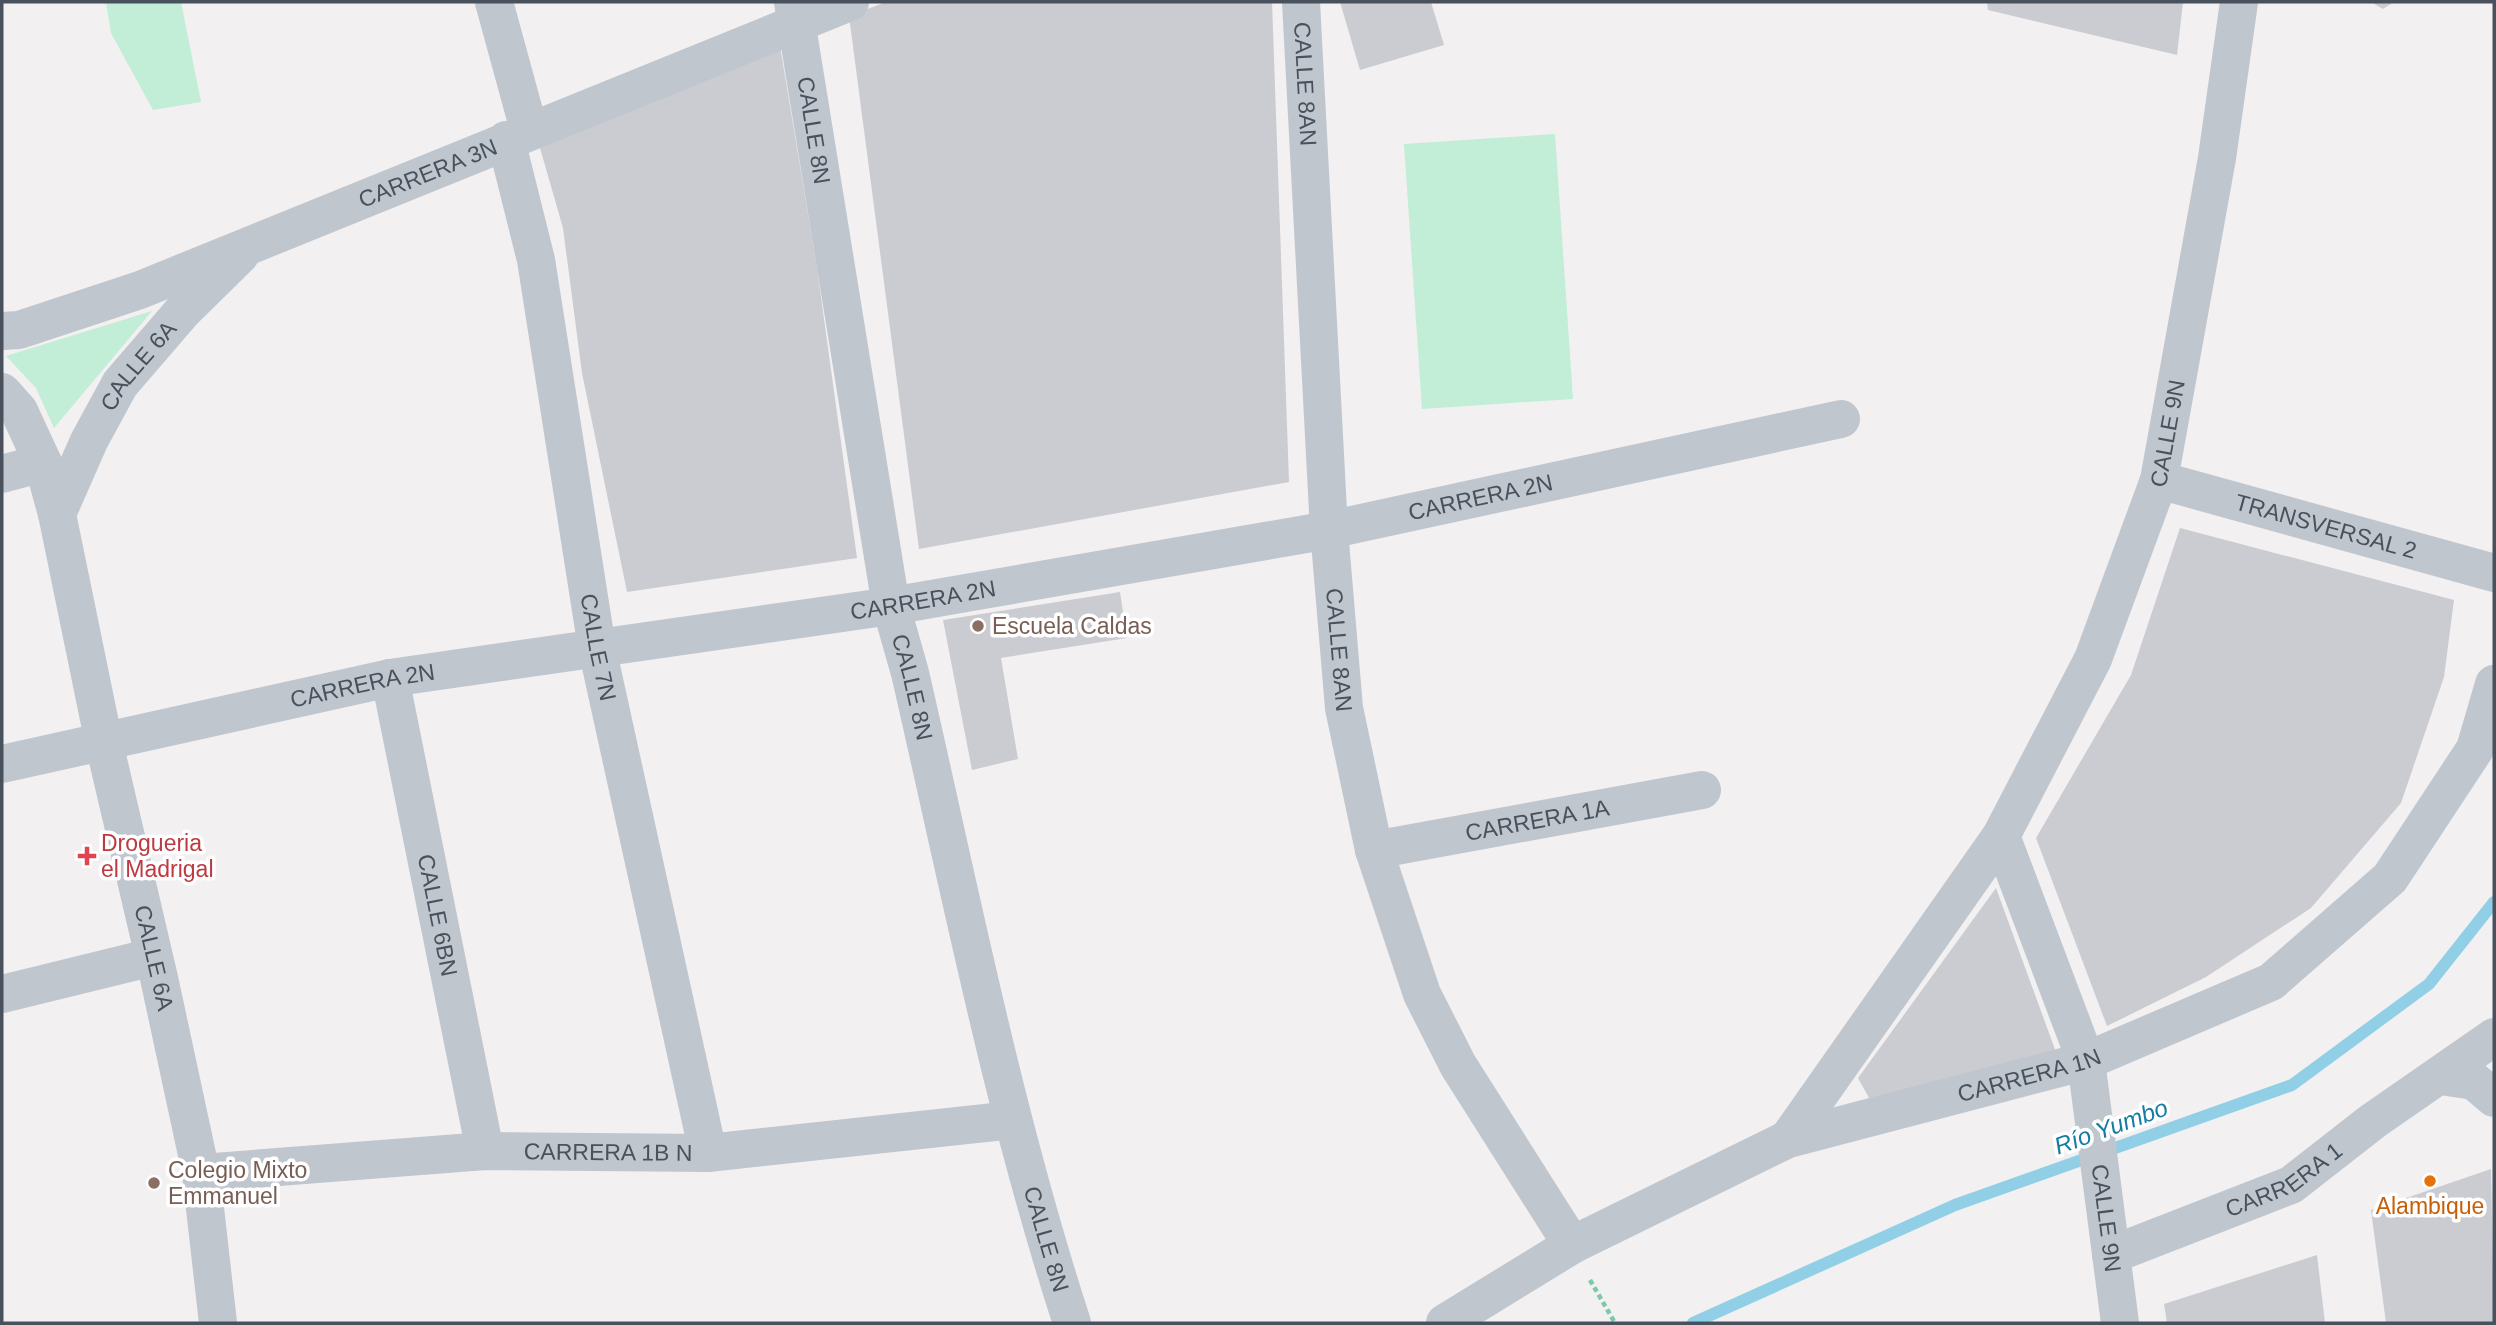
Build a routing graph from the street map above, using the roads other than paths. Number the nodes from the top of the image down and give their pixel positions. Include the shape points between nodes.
1 (494, 2) edge
2 (850, 2) edge
3 (1301, 2) edge
4 (2239, 2) edge
5 (795, 13) edge
6 (518, 135) junction
7 (254, 242) junction
8 (2, 331) edge
9 (2, 392) edge
10 (1841, 419) dead end
11 (43, 463) junction
12 (2, 474) edge
13 (2159, 480) junction
14 (57, 514) junction
15 (1329, 530) junction
16 (2494, 573) edge
17 (891, 606) junction
18 (597, 648) junction
19 (390, 678) junction
20 (2494, 684) edge
21 (104, 743) junction
22 (2, 764) edge
23 (1702, 790) dead end
24 (2001, 836) junction
25 (1374, 850) junction
26 (153, 957) junction
27 (2, 994) edge
28 (2494, 1037) edge
29 (2086, 1061) junction
30 (2441, 1076) junction
31 (2494, 1098) edge
32 (1013, 1120) junction
33 (1788, 1139) junction
34 (485, 1151) junction
35 (708, 1153) junction
36 (201, 1173) junction
37 (1572, 1245) junction
38 (2111, 1255) junction
39 (218, 1323) edge
40 (1072, 1323) edge
41 (1445, 1323) edge
42 (2120, 1323) edge

1 - 6 street, CALLE 7N
2 - 5 street, CARRERA 3N
3 - 15 street, CALLE 8AN
4 - 13 street, CALLE 9N via 2217,158
5 - 6 street, CARRERA 3N
5 - 17 street, CALLE 8N
6 - 7 street, CARRERA 3N
6 - 18 street, CALLE 7N
7 - 8 street, CARRERA 3N via 140,290 19,330
7 - 14 street, CALLE 6A via 182,312 120,384
9 - 11 street, CALLE 6A via 19,411
10 - 15 street, CARRERA 2N
11 - 12 street
11 - 14 street, CALLE 6A
13 - 16 street, TRANSVERSAL 2
13 - 24 street, CALLE 9N via 2093,659
14 - 21 street, CALLE 6A
15 - 17 street, CARRERA 2N
15 - 25 street, CALLE 8AN via 1344,709
17 - 18 street, CARRERA 2N
17 - 32 street, CALLE 8N
18 - 19 street, CARRERA 2N
18 - 35 street, CALLE 7N
19 - 21 street, CARRERA 2N
19 - 34 street, CALLE 6BN
20 - 29 street, CARRERA 1N via 2475,749 2390,878 2271,982
21 - 22 street, CARRERA 2N
21 - 26 street, CALLE 6A
23 - 25 street, CARRERA 1A
24 - 29 street, CALLE 9N
24 - 33 street, CALLE 9N
25 - 37 street, CALLE 8AN via 1422,994 1458,1065
26 - 27 street
26 - 36 street, CALLE 6A
28 - 30 street
29 - 33 street, CARRERA 1N
29 - 38 street, CALLE 9N
30 - 31 street via 2474,1081
30 - 38 street, CARRERA 1 via 2373,1121 2291,1185
32 - 35 street, CARRERA 1B N
32 - 40 street, CALLE 8N
33 - 37 street, CARRERA 1N
34 - 35 street, CARRERA 1B N
34 - 36 street, CARRERA 1B N
36 - 39 street, CALLE 6A
37 - 41 street, CARRERA 1N
38 - 42 street, CALLE 9N

